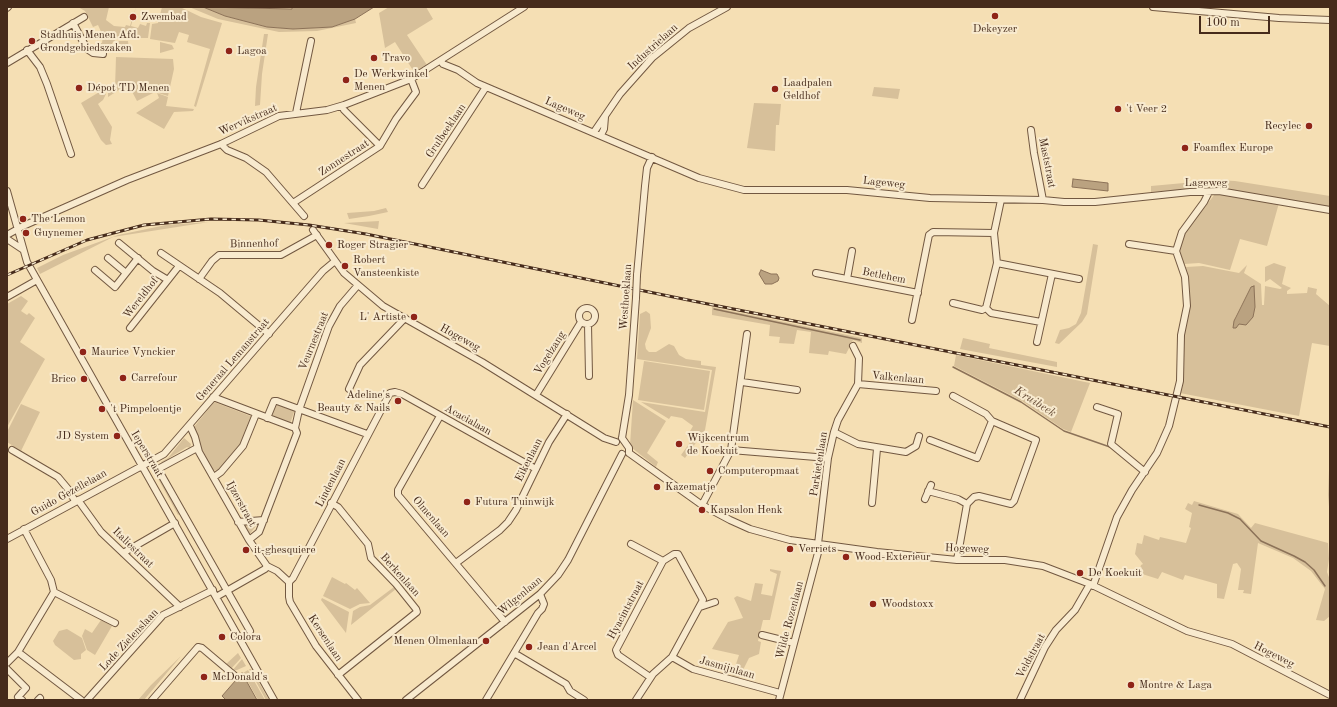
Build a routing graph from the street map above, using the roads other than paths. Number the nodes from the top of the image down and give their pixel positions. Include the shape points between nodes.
1 (524, 7) edge
2 (727, 7) edge
3 (1153, 7) edge
4 (84, 17) dead end
5 (1330, 20) edge
6 (73, 24) junction
7 (311, 41) dead end
8 (27, 50) junction
9 (103, 54) dead end
10 (448, 56) junction
11 (441, 61) junction
12 (7, 63) edge
13 (458, 70) junction
14 (411, 79) junction
15 (486, 87) junction
16 (342, 106) junction
17 (296, 113) junction
18 (604, 117) junction
19 (1031, 130) dead end
20 (594, 132) junction
21 (601, 135) junction
22 (229, 140) junction
23 (221, 144) junction
24 (380, 146) junction
25 (236, 153) junction
26 (71, 154) dead end
27 (652, 157) junction
28 (422, 185) dead end
29 (7, 191) edge
30 (1209, 192) junction
31 (1001, 200) junction
32 (1043, 200) junction
33 (293, 203) junction
34 (1330, 210) edge
35 (304, 216) dead end
36 (18, 228) junction
37 (315, 232) joint
38 (994, 233) junction
39 (7, 235) edge
40 (7, 239) edge
41 (119, 243) dead end
42 (1129, 244) dead end
43 (22, 249) junction
44 (852, 251) dead end
45 (1176, 251) junction
46 (161, 253) dead end
47 (108, 258) dead end
48 (138, 258) junction
49 (335, 261) junction
50 (997, 263) junction
51 (179, 266) junction
52 (95, 270) dead end
53 (126, 273) junction
54 (816, 273) dead end
55 (1052, 274) junction
56 (199, 279) junction
57 (847, 279) junction
58 (1079, 279) dead end
59 (37, 280) junction
60 (168, 280) junction
61 (358, 285) junction
62 (918, 293) junction
63 (7, 297) edge
64 (953, 303) dead end
65 (986, 308) junction
66 (405, 318) junction
67 (912, 320) dead end
68 (581, 322) junction
69 (1041, 322) junction
70 (588, 324) junction
71 (130, 328) dead end
72 (269, 334) junction
73 (747, 334) dead end
74 (1037, 342) dead end
75 (853, 346) dead end
76 (589, 376) dead end
77 (742, 382) junction
78 (858, 384) junction
79 (349, 389) dead end
80 (797, 390) dead end
81 (936, 392) dead end
82 (390, 393) joint
83 (536, 395) junction
84 (953, 396) dead end
85 (213, 397) junction
86 (1096, 407) dead end
87 (299, 410) junction
88 (256, 414) junction
89 (567, 414) junction
90 (440, 416) junction
91 (267, 418) junction
92 (992, 421) junction
93 (190, 426) junction
94 (295, 428) junction
95 (834, 432) junction
96 (368, 434) junction
97 (919, 436) dead end
98 (622, 438) junction
99 (930, 440) dead end
100 (616, 442) junction
101 (197, 448) junction
102 (877, 449) junction
103 (12, 450) dead end
104 (731, 450) junction
105 (629, 453) junction
106 (622, 454) junction
107 (828, 458) junction
108 (142, 466) junction
109 (536, 469) junction
110 (1145, 472) junction
111 (214, 477) junction
112 (925, 499) dead end
113 (77, 501) junction
114 (331, 503) junction
115 (872, 503) dead end
116 (967, 504) junction
117 (702, 505) junction
118 (264, 520) junction
119 (238, 522) junction
120 (175, 523) junction
121 (24, 529) junction
122 (7, 539) edge
123 (249, 540) junction
124 (631, 544) dead end
125 (818, 544) junction
126 (683, 548) dead end
127 (123, 553) junction
128 (678, 554) junction
129 (957, 560) junction
130 (663, 561) junction
131 (456, 562) junction
132 (267, 566) junction
133 (289, 582) junction
134 (1092, 585) junction
135 (213, 590) junction
136 (227, 591) junction
137 (54, 592) junction
138 (540, 594) junction
139 (216, 597) junction
140 (531, 601) junction
141 (715, 602) dead end
142 (180, 607) junction
143 (700, 607) junction
144 (538, 613) junction
145 (505, 622) junction
146 (115, 623) dead end
147 (250, 631) dead end
148 (762, 635) dead end
149 (794, 643) junction
150 (18, 652) junction
151 (514, 653) junction
152 (672, 657) junction
153 (7, 663) edge
154 (7, 669) edge
155 (234, 675) dead end
156 (338, 675) junction
157 (650, 676) junction
158 (1304, 681) junction
159 (1330, 691) edge
160 (1330, 695) edge
161 (779, 697) edge
162 (22, 700) edge
163 (81, 700) edge
164 (87, 700) edge
165 (152, 700) edge
166 (274, 700) edge
167 (358, 700) edge
168 (406, 700) edge
169 (486, 700) edge
170 (584, 700) edge
171 (636, 700) edge
172 (1020, 700) edge

1 - 10 street, Wervikstraat
2 - 18 street, Industrielaan via 689,28 665,47 631,80
3 - 5 street
4 - 6 street
6 - 8 street
6 - 9 street via 87,49 93,53
7 - 17 street
8 - 12 street
8 - 26 street via 40,67 48,84
10 - 11 street, Wervikstraat
10 - 13 street, Lageweg
11 - 13 street, Lageweg
11 - 14 street, Wervikstraat
13 - 15 street, Lageweg
14 - 16 street, Wervikstraat
14 - 24 street, Zonnestraat via 416,92
15 - 20 street, Lageweg
15 - 28 street, Grulbeeklaan
16 - 17 street, Wervikstraat
16 - 24 street
17 - 22 street, Wervikstraat via 279,116
18 - 20 street, Industrielaan
18 - 21 street, Industrielaan
19 - 32 street, Maststraat
20 - 21 street, Lageweg
21 - 27 street, Lageweg
22 - 23 street, Wervikstraat
22 - 25 street
23 - 25 street via 227,150
23 - 36 street, Wervikstraat via 127,180
24 - 33 street, Zonnestraat
25 - 33 street via 266,172
27 - 31 street, Lageweg via 699,178 748,190 847,190 930,198
27 - 98 street, Westhoeklaan, bridge via 647,168 645,186 629,395
29 - 36 street, Ieperstraat
30 - 32 street, Lageweg via 1095,202
30 - 34 street, Lageweg via 1225,192
30 - 45 street via 1182,232
31 - 32 street, Lageweg
31 - 38 street
33 - 35 street
36 - 39 street, Wervikstraat
36 - 43 street, Ieperstraat
37 - 49 street, Hogeweg
37 - 56 street, Binnenhof via 281,255 219,255
38 - 50 street
38 - 62 street, Betlehem via 933,232 929,235
40 - 43 street
41 - 48 street, Wereldhof
42 - 45 street
43 - 59 street, Ieperstraat
44 - 57 street, Betlehem
45 - 110 street, Veldstraat via 1183,268 1187,295 1180,335 1180,381 1165,437
46 - 51 street
47 - 53 street
48 - 53 street
48 - 60 street, Wereldhof
49 - 61 street, Hogeweg
49 - 72 street, Generaal Lemanstraat via 323,271
50 - 55 street
50 - 65 street
51 - 56 street
51 - 60 street, Wereldhof
52 - 53 street via 115,287
54 - 57 street, Betlehem
55 - 58 street
55 - 69 street
56 - 72 street
57 - 62 street, Betlehem
59 - 63 street
59 - 108 street, Ieperstraat
60 - 71 street, Wereldhof
61 - 66 street, Hogeweg via 383,306
61 - 87 street, Veurnestraat via 340,306 329,326
62 - 67 street, Betlehem
64 - 65 street via 982,310
65 - 69 street via 991,313
66 - 79 street via 360,365
66 - 83 street, Hogeweg
68 - 70 street
68 - 70 street, Vogelzang via 579,313 589,308 595,317
68 - 83 street, Vogelzang
69 - 74 street
70 - 76 street, Vogelzang
72 - 85 street, Generaal Lemanstraat
73 - 77 street
75 - 78 street, Parkietenlaan via 860,358
77 - 80 street
77 - 104 street
78 - 81 street, Valkenlaan
78 - 95 street, Parkietenlaan
82 - 90 street, Acacialaan via 402,394
82 - 96 street, Lindenlaan
83 - 89 street, Hogeweg
84 - 92 street via 986,414
85 - 88 street
85 - 93 street, Generaal Lemanstraat
86 - 110 street via 1118,414 1111,444
87 - 91 street via 274,401
87 - 94 street, Veurnestraat
87 - 96 street
88 - 91 street
88 - 111 street via 240,450
89 - 100 street, Hogeweg via 604,438
89 - 109 street, Eikenlaan
90 - 109 street, Acacialaan
90 - 131 street, Olmenlaan via 398,494
91 - 94 street
92 - 99 street via 977,458
92 - 116 street via 1036,440 1011,504 979,496
93 - 101 street, Ijzerstraat
93 - 108 street, Generaal Lemanstraat via 164,454
94 - 118 street, Veurnestraat via 297,433
95 - 102 street via 858,444
95 - 107 street, Parkietenlaan
96 - 114 street, Lindenlaan
97 - 102 street via 916,446 906,452
98 - 100 street
98 - 105 street via 629,448
100 - 106 street
101 - 111 street, Ijzerstraat
101 - 136 street, Ieperstraat via 158,469
102 - 115 street
103 - 113 street, Italiestraat via 58,478
104 - 107 street
104 - 117 street
105 - 106 street via 624,456
105 - 117 street, Hogeweg
106 - 138 street, Wilgenlaan via 568,560
107 - 125 street, Parkietenlaan
108 - 113 street, Guido Gezellelaan
108 - 120 street, Ieperstraat
109 - 131 street, Eikenlaan via 508,522
110 - 134 street, Veldstraat via 1117,517
111 - 119 street, Ijzerstraat
112 - 116 street via 929,488
113 - 121 street, Guido Gezellelaan
113 - 127 street, Italiestraat via 101,532
114 - 133 street, Lindenlaan
114 - 156 street, Berkenlaan via 338,507 368,544 371,558 416,609 415,614 406,622
116 - 129 street
117 - 125 street, Hogeweg via 750,529 790,540
118 - 119 street
118 - 123 street, Veurnestraat via 259,532
119 - 123 street, Ijzerstraat
120 - 127 street
120 - 135 street, Ieperstraat
121 - 122 street, Guido Gezellelaan
121 - 137 street via 51,580
123 - 132 street, Ijzerstraat
124 - 130 street
125 - 129 street, Hogeweg
125 - 149 street, Wilde Rozenlaan
126 - 128 street
127 - 142 street, Italiestraat
128 - 130 street
128 - 143 street via 703,600
129 - 134 street, Hogeweg via 1023,562 1053,569
130 - 157 street, Hyacintstraat via 616,650 618,655
131 - 145 street, Olmenlaan
132 - 133 street, Ijzerstraat
132 - 136 street
133 - 156 street, Kersenlaan via 290,602 316,646
134 - 158 street, Hogeweg via 1187,631 1232,644
134 - 172 street, Veldstraat via 1045,647
135 - 139 street, Ieperstraat
135 - 142 street, Lode Zielenslaan
136 - 139 street
136 - 147 street, Ieperstraat
137 - 146 street
137 - 150 street
138 - 140 street, Wilgenlaan
138 - 144 street via 544,604
139 - 166 street, Ieperstraat
140 - 144 street
140 - 145 street, Wilgenlaan
141 - 143 street
142 - 164 street, Lode Zielenslaan via 163,615
143 - 152 street
144 - 151 street
145 - 168 street, Wilgenlaan
148 - 149 street
149 - 161 street, Wilde Rozenlaan
150 - 153 street
150 - 163 street
151 - 169 street
151 - 170 street via 566,684 570,691
152 - 157 street
152 - 161 street, Jasmijnlaan via 694,669
154 - 162 street via 26,688 18,697
155 - 165 street via 198,647
156 - 167 street, Kersenlaan
157 - 171 street
158 - 159 street, Hogeweg
158 - 160 street, Hogeweg

